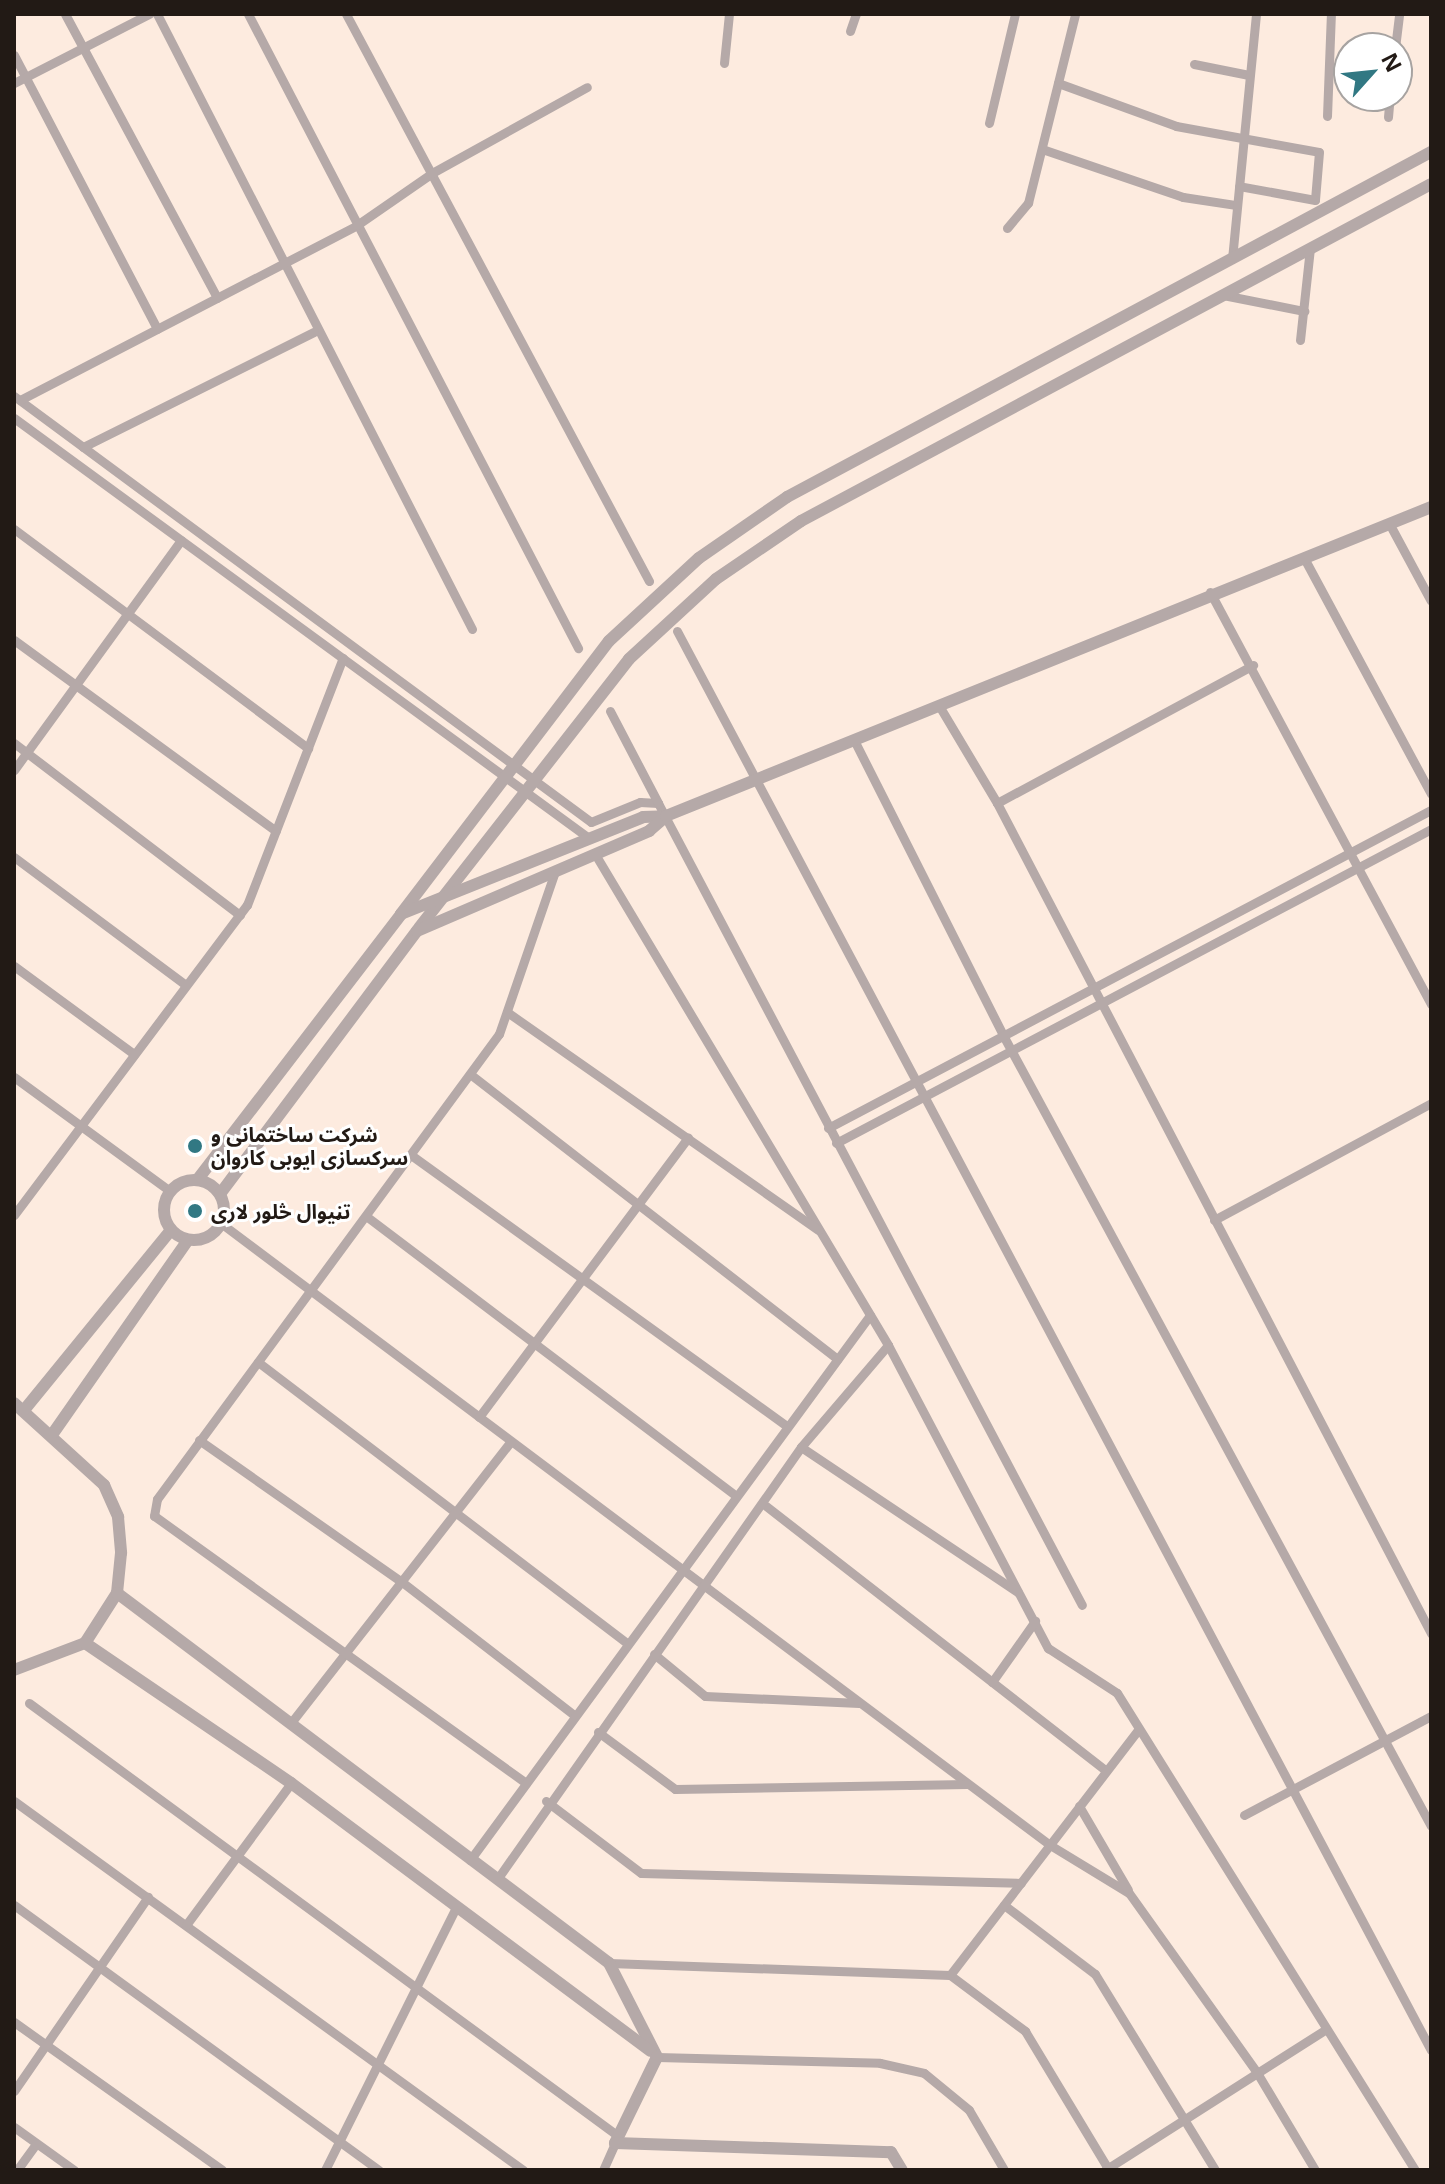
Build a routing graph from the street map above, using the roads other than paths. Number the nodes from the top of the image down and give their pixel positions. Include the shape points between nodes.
1 (65, 14) edge
2 (149, 14) edge
3 (157, 14) edge
4 (248, 14) edge
5 (346, 14) edge
6 (729, 14) edge
7 (856, 14) edge
8 (1015, 14) edge
9 (1075, 14) edge
10 (1256, 14) edge
11 (1331, 14) edge
12 (850, 31) dead end
13 (83, 51) junction
14 (14, 55) edge
15 (724, 63) dead end
16 (1194, 64) dead end
17 (1249, 75) junction
18 (26, 77) junction
19 (14, 83) edge
20 (1058, 83) junction
21 (587, 87) dead end
22 (1388, 112) edge
23 (1327, 116) dead end
24 (1388, 117) dead end
25 (989, 123) dead end
26 (1242, 138) junction
27 (1042, 149) junction
28 (1431, 152) edge
29 (432, 173) junction
30 (1431, 184) edge
31 (1239, 186) junction
32 (1236, 205) junction
33 (357, 225) junction
34 (1007, 228) dead end
35 (1281, 232) junction
36 (1310, 248) junction
37 (1294, 257) junction
38 (1232, 259) junction
39 (282, 265) junction
40 (1223, 295) junction
41 (217, 298) junction
42 (1304, 311) junction
43 (157, 329) junction
44 (314, 332) junction
45 (1300, 340) dead end
46 (17, 398) edge
47 (14, 418) edge
48 (83, 447) junction
49 (1431, 507) edge
50 (1390, 525) junction
51 (14, 529) edge
52 (181, 540) junction
53 (1304, 558) junction
54 (649, 581) dead end
55 (1210, 592) junction
56 (1431, 601) edge
57 (128, 614) junction
58 (472, 629) dead end
59 (677, 631) dead end
60 (14, 640) edge
61 (578, 648) dead end
62 (343, 658) junction
63 (1253, 665) junction
64 (80, 688) junction
65 (941, 709) junction
66 (610, 711) dead end
67 (855, 742) junction
68 (14, 743) edge
69 (308, 748) junction
70 (27, 753) junction
71 (512, 763) junction
72 (14, 770) edge
73 (503, 775) junction
74 (759, 778) junction
75 (534, 779) junction
76 (525, 791) junction
77 (1431, 794) edge
78 (658, 803) junction
79 (997, 803) junction
80 (1431, 810) edge
81 (666, 816) junction
82 (1431, 829) edge
83 (276, 831) junction
84 (590, 839) junction
85 (595, 854) junction
86 (1346, 854) junction
87 (14, 857) edge
88 (1355, 869) junction
89 (555, 871) junction
90 (441, 898) junction
91 (401, 914) junction
92 (240, 915) junction
93 (417, 931) junction
94 (14, 966) edge
95 (186, 985) junction
96 (1089, 990) junction
97 (1431, 1004) edge
98 (1097, 1005) junction
99 (507, 1012) junction
100 (1004, 1037) junction
101 (1011, 1051) junction
102 (134, 1054) junction
103 (470, 1074) junction
104 (14, 1077) edge
105 (916, 1080) junction
106 (924, 1096) junction
107 (1431, 1103) edge
108 (80, 1125) junction
109 (828, 1128) junction
110 (688, 1138) junction
111 (836, 1143) junction
112 (411, 1155) junction
113 (198, 1179) junction
114 (170, 1191) junction
115 (14, 1192) edge
116 (220, 1194) junction
117 (25, 1200) junction
118 (638, 1206) junction
119 (14, 1215) edge
120 (366, 1216) junction
121 (1214, 1220) junction
122 (222, 1224) junction
123 (171, 1230) junction
124 (821, 1232) junction
125 (188, 1240) junction
126 (584, 1277) junction
127 (309, 1293) junction
128 (870, 1315) junction
129 (533, 1345) junction
130 (888, 1345) junction
131 (837, 1359) junction
132 (258, 1362) junction
133 (20, 1406) edge
134 (479, 1417) junction
135 (787, 1426) junction
136 (54, 1432) junction
137 (199, 1440) junction
138 (510, 1442) junction
139 (801, 1447) junction
140 (735, 1495) junction
141 (766, 1506) junction
142 (454, 1512) junction
143 (679, 1568) junction
144 (402, 1582) junction
145 (704, 1586) junction
146 (117, 1593) junction
147 (1021, 1594) junction
148 (1082, 1605) dead end
149 (1035, 1621) junction
150 (1431, 1633) edge
151 (625, 1642) junction
152 (85, 1643) junction
153 (350, 1653) junction
154 (654, 1654) junction
155 (14, 1670) edge
156 (992, 1682) junction
157 (29, 1703) dead end
158 (860, 1703) junction
159 (574, 1715) junction
160 (1431, 1716) edge
161 (290, 1724) junction
162 (1139, 1729) junction
163 (598, 1732) junction
164 (1386, 1740) junction
165 (1106, 1771) junction
166 (291, 1783) junction
167 (526, 1783) junction
168 (968, 1784) junction
169 (1297, 1787) junction
170 (14, 1801) edge
171 (546, 1801) junction
172 (1079, 1806) junction
173 (1244, 1815) dead end
174 (1431, 1826) edge
175 (1050, 1845) junction
176 (243, 1857) junction
177 (470, 1860) junction
178 (498, 1878) junction
179 (1021, 1883) junction
180 (1129, 1893) junction
181 (148, 1897) junction
182 (14, 1905) edge
183 (1004, 1905) junction
184 (456, 1907) junction
185 (186, 1925) junction
186 (609, 1963) junction
187 (100, 1968) junction
188 (950, 1975) junction
189 (421, 1986) junction
190 (14, 2022) edge
191 (1326, 2029) junction
192 (46, 2044) junction
193 (1431, 2050) edge
194 (657, 2057) junction
195 (379, 2065) junction
196 (1256, 2071) junction
197 (14, 2091) edge
198 (1183, 2115) junction
199 (14, 2127) edge
200 (616, 2140) junction
201 (339, 2142) junction
202 (36, 2144) junction
203 (1107, 2169) edge
204 (17, 2170) edge
205 (74, 2170) edge
206 (222, 2170) edge
207 (325, 2170) edge
208 (379, 2170) edge
209 (523, 2170) edge
210 (603, 2170) edge
211 (902, 2170) edge
212 (1004, 2170) edge
213 (1215, 2170) edge
214 (1315, 2170) edge
215 (1415, 2170) edge

1 - 13 street
2 - 13 street
3 - 39 street
4 - 33 street
5 - 29 street
6 - 15 street
7 - 12 street
8 - 25 street
9 - 20 street
10 - 17 street
11 - 23 street
13 - 18 street
13 - 41 street
14 - 18 street
16 - 17 street
17 - 26 street
18 - 19 street
18 - 43 street
20 - 26 street via 1176,126
20 - 27 street
21 - 29 street
22 - 24 street
26 - 31 street
26 - 31 street via 1319,152 1315,200
27 - 32 street via 1183,197
27 - 34 street via 1028,203
28 - 35 street
29 - 33 street
29 - 54 street
30 - 36 street
31 - 32 street
32 - 38 street
33 - 39 street
33 - 61 street
35 - 37 street
35 - 38 street
36 - 37 street
36 - 42 street
37 - 40 street
38 - 71 street via 787,497 699,558 609,641
39 - 41 street
39 - 44 street
40 - 42 street
40 - 75 street via 801,521 716,579 629,659
41 - 43 street
42 - 45 street
43 - 46 street
44 - 48 street
44 - 58 street
46 - 48 street
47 - 52 street
48 - 71 street
49 - 50 street
50 - 53 street
50 - 56 street
51 - 57 street
52 - 57 street
52 - 62 street
53 - 55 street
53 - 77 street
55 - 63 street
55 - 65 street
57 - 64 street
57 - 69 street
59 - 74 street
60 - 64 street
62 - 69 street
62 - 73 street
63 - 79 street
63 - 86 street
64 - 70 street
64 - 83 street
65 - 67 street
65 - 79 street
66 - 78 street
67 - 74 street
67 - 100 street
68 - 70 street
69 - 83 street
70 - 72 street
70 - 92 street
71 - 73 street
71 - 75 street
73 - 76 street
73 - 91 street
74 - 81 street
74 - 105 street
75 - 76 street
75 - 78 street via 591,822 640,802
76 - 84 street
76 - 90 street
78 - 81 street
79 - 96 street
80 - 86 street
81 - 84 street
81 - 85 street
81 - 109 street
82 - 88 street
83 - 92 street
84 - 90 street
85 - 89 street
85 - 124 street
86 - 88 street
86 - 96 street
87 - 95 street
88 - 97 street
88 - 98 street
89 - 93 street
89 - 99 street
90 - 91 street
90 - 93 street
91 - 113 street
92 - 95 street
93 - 116 street
94 - 102 street
95 - 102 street
96 - 98 street
96 - 100 street
98 - 101 street
98 - 121 street
99 - 103 street
99 - 110 street
100 - 101 street
100 - 105 street
101 - 106 street
101 - 164 street
102 - 108 street
103 - 112 street
103 - 118 street
104 - 108 street
105 - 106 street
105 - 109 street
106 - 111 street
106 - 169 street
107 - 121 street
108 - 114 street
108 - 117 street
109 - 111 street
110 - 118 street
110 - 124 street
111 - 148 street
112 - 120 street
112 - 126 street
113 - 114 street
113 - 116 street
114 - 123 street via 164,1210
115 - 117 street
116 - 122 street
117 - 119 street
118 - 126 street
118 - 131 street
120 - 127 street
120 - 129 street
121 - 150 street
122 - 125 street via 208,1238
122 - 127 street
123 - 125 street
123 - 133 street
124 - 128 street
125 - 136 street
126 - 129 street
126 - 135 street
127 - 132 street
127 - 134 street
128 - 130 street
128 - 131 street
129 - 134 street
129 - 140 street
130 - 139 street
130 - 147 street
131 - 135 street
132 - 137 street
132 - 142 street
133 - 136 street
134 - 138 street
135 - 140 street
136 - 146 street via 104,1485 118,1517
137 - 144 street
137 - 153 street via 157,1499 154,1516
138 - 142 street
138 - 143 street
139 - 141 street
139 - 147 street
140 - 143 street
141 - 145 street
141 - 156 street
142 - 144 street
142 - 151 street
143 - 145 street
143 - 151 street
144 - 153 street
144 - 159 street
145 - 154 street
145 - 158 street
146 - 152 street
146 - 161 street
147 - 149 street
149 - 156 street
149 - 162 street via 1048,1648 1117,1693
151 - 159 street
152 - 155 street
152 - 166 street
153 - 161 street
153 - 167 street
154 - 158 street via 705,1696
154 - 163 street
156 - 165 street
157 - 176 street
158 - 168 street
159 - 167 street
160 - 164 street
161 - 177 street
162 - 165 street
162 - 191 street
163 - 168 street via 675,1789
163 - 171 street
164 - 169 street
164 - 174 street
165 - 172 street
166 - 176 street
166 - 184 street
167 - 177 street
168 - 175 street
169 - 173 street
169 - 193 street
170 - 181 street
171 - 178 street
171 - 179 street via 641,1873
172 - 175 street
172 - 180 street
175 - 179 street
175 - 180 street
176 - 185 street
176 - 189 street
177 - 178 street
178 - 186 street
179 - 183 street
180 - 196 street
181 - 185 street
181 - 187 street
182 - 187 street
183 - 188 street
183 - 198 street via 1095,1974
184 - 189 street
184 - 194 street
185 - 195 street
186 - 188 street
186 - 194 street
187 - 192 street
187 - 201 street
188 - 203 street via 1025,2031
189 - 195 street
189 - 200 street
190 - 192 street
191 - 196 street
191 - 215 street
192 - 197 street
192 - 206 street
194 - 200 street
194 - 212 street via 880,2063 924,2073 969,2110
195 - 201 street
195 - 209 street
196 - 198 street
196 - 214 street
198 - 203 street
198 - 213 street
199 - 202 street
200 - 210 street
200 - 211 street via 891,2152
201 - 207 street
201 - 208 street
202 - 204 street
202 - 205 street

